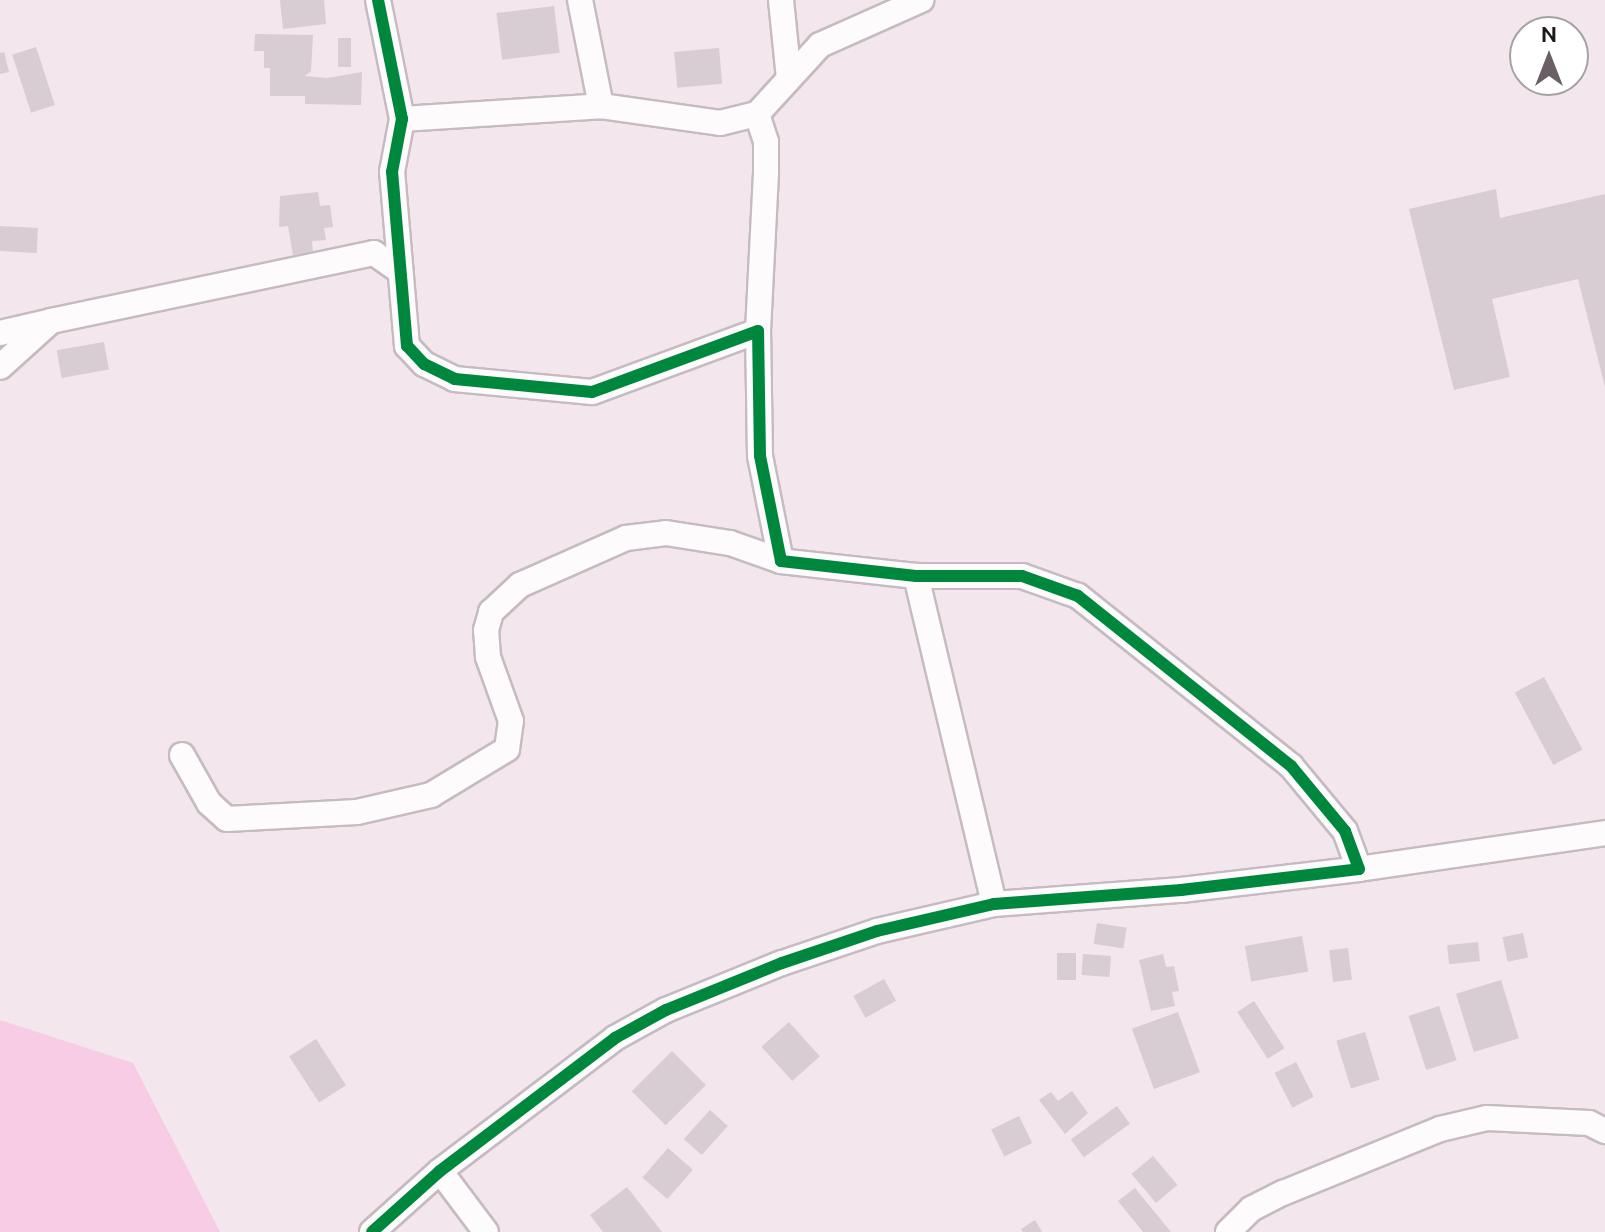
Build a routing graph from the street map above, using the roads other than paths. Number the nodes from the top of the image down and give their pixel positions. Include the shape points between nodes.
1 (378, 0) edge
2 (580, 0) edge
3 (781, 0) edge
4 (921, 0) edge
5 (789, 79) junction
6 (601, 106) junction
7 (757, 114) junction
8 (402, 119) junction
9 (400, 271) junction
10 (51, 321) junction
11 (758, 331) junction
12 (0, 333) edge
13 (0, 367) edge
14 (781, 561) junction
15 (916, 576) junction
16 (182, 755) dead end
17 (1605, 833) edge
18 (1359, 869) junction
19 (994, 904) junction
20 (1605, 1131) edge
21 (440, 1171) junction
22 (372, 1232) edge
23 (486, 1232) edge
24 (1228, 1232) edge

1 - 8 street
2 - 6 street
3 - 5 street
4 - 5 street via 829,39
5 - 7 street
6 - 7 street via 720,123
6 - 8 street
7 - 11 street via 766,142
8 - 9 street via 392,172
9 - 10 street via 374,253
9 - 11 street via 407,346 424,364 455,379 592,392
10 - 12 street
10 - 13 street
11 - 14 street via 760,456
14 - 15 street
14 - 16 street via 730,543 666,533 626,538 520,585 491,612 486,630 488,657 511,721 507,749 431,795 357,812 227,819 209,803
15 - 18 street via 1022,576 1078,596 1291,766 1345,831
15 - 19 street
17 - 18 street
18 - 19 street
19 - 21 street via 877,931 666,1010 615,1038
20 - 24 street via 1589,1123 1487,1118 1440,1129 1283,1193 1251,1209
21 - 22 street
21 - 23 street

